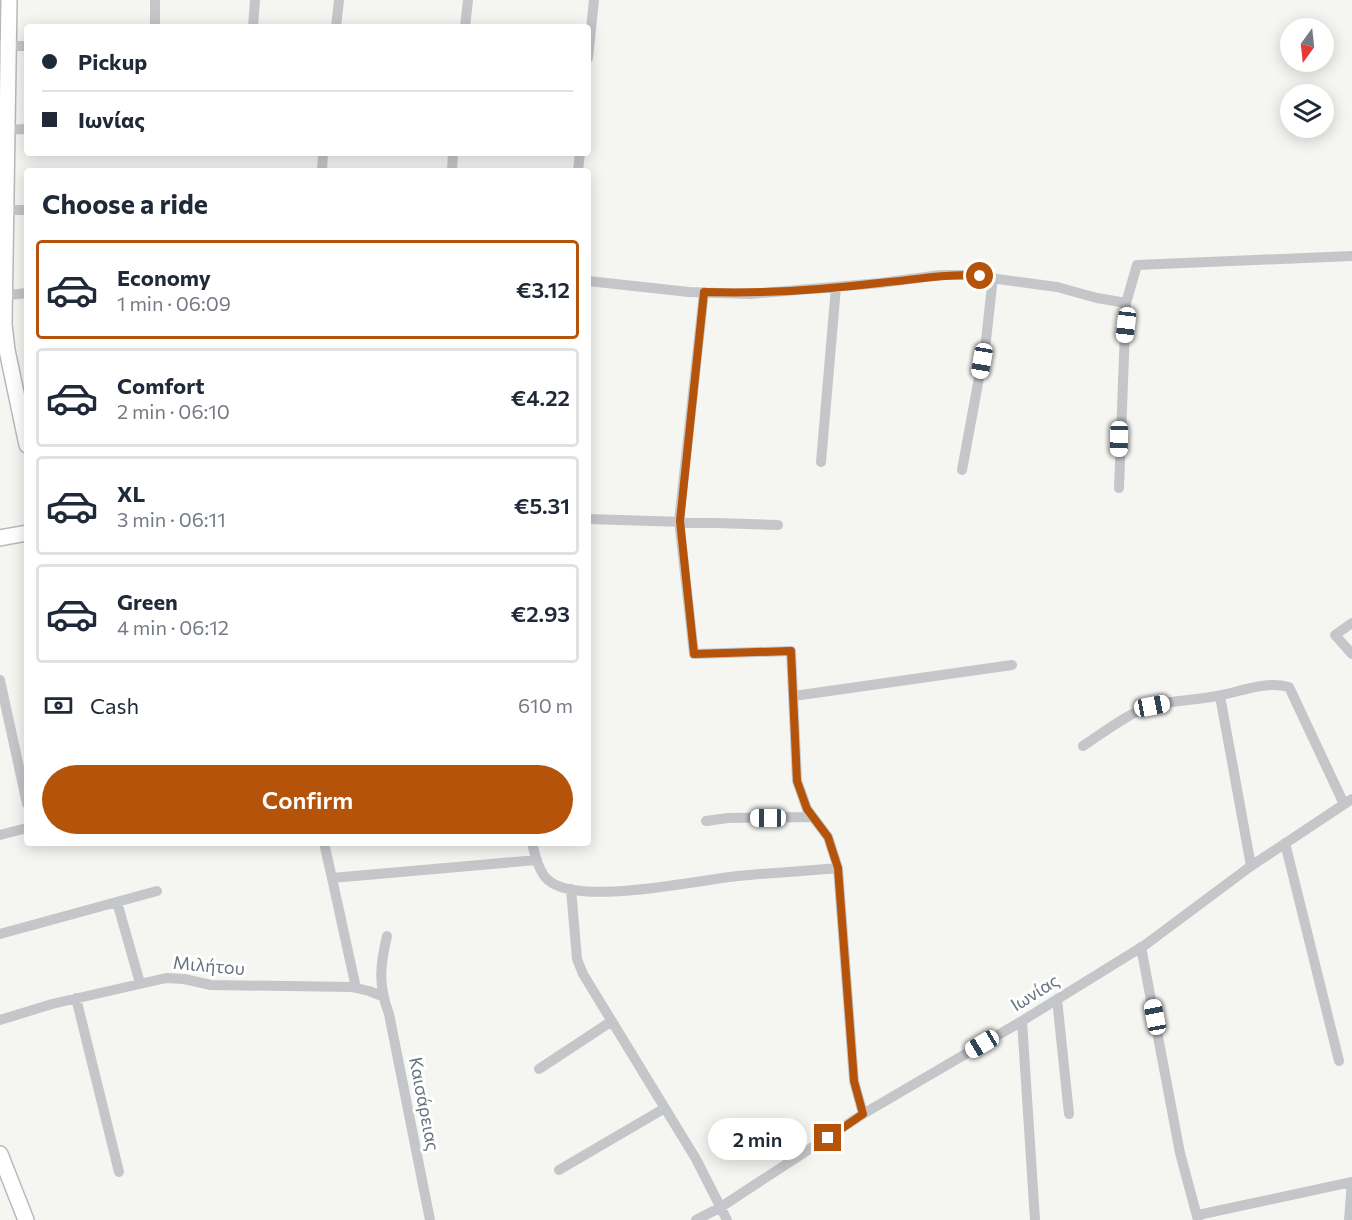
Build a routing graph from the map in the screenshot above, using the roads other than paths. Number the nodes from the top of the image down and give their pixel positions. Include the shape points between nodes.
1 (9, 0) edge
2 (155, 0) edge
3 (255, 0) edge
4 (339, 0) edge
5 (468, 0) edge
6 (594, 0) edge
7 (155, 24) edge
8 (254, 24) edge
9 (336, 24) edge
10 (465, 24) edge
11 (591, 29) edge
12 (4, 46) edge
13 (24, 46) edge
14 (24, 129) edge
15 (4, 130) edge
16 (3, 210) edge
17 (24, 210) edge
18 (1352, 256) edge
19 (993, 277) junction
20 (591, 281) edge
21 (836, 287) junction
22 (704, 292) junction
23 (24, 293) edge
24 (1, 296) edge
25 (1126, 303) junction
26 (24, 431) edge
27 (821, 462) dead end
28 (962, 470) dead end
29 (1119, 488) dead end
30 (591, 519) edge
31 (680, 521) junction
32 (778, 525) dead end
33 (24, 534) edge
34 (0, 538) edge
35 (1352, 623) edge
36 (1352, 654) edge
37 (1012, 665) dead end
38 (0, 680) edge
39 (794, 696) junction
40 (1220, 696) junction
41 (1083, 746) dead end
42 (24, 790) edge
43 (1348, 802) edge
44 (813, 818) junction
45 (706, 821) dead end
46 (24, 829) edge
47 (0, 835) edge
48 (1285, 843) junction
49 (325, 846) edge
50 (533, 846) edge
51 (537, 860) junction
52 (1251, 866) junction
53 (838, 868) junction
54 (332, 879) junction
55 (571, 889) junction
56 (157, 891) dead end
57 (117, 902) junction
58 (0, 934) edge
59 (387, 936) dead end
60 (1141, 947) junction
61 (140, 983) junction
62 (356, 988) junction
63 (382, 996) junction
64 (76, 998) junction
65 (1057, 999) junction
66 (0, 1020) edge
67 (612, 1021) junction
68 (1022, 1021) junction
69 (1339, 1061) dead end
70 (539, 1069) dead end
71 (665, 1108) junction
72 (863, 1114) junction
73 (1070, 1114) dead end
74 (0, 1154) edge
75 (559, 1170) dead end
76 (119, 1172) dead end
77 (1352, 1182) edge
78 (721, 1207) junction
79 (1198, 1218) edge
80 (26, 1220) edge
81 (430, 1220) edge
82 (696, 1220) edge
83 (726, 1220) edge
84 (1035, 1220) edge
85 (1349, 1220) edge

1 - 12 street
2 - 7 street
3 - 8 street
4 - 9 street
5 - 10 street
6 - 11 street
12 - 13 street
12 - 15 street
14 - 15 street
15 - 16 street
16 - 17 street
16 - 24 street
18 - 25 street via 1137,265
19 - 21 street via 941,275
19 - 25 street
19 - 28 street via 986,340
20 - 22 street
21 - 22 street via 750,294
21 - 27 street
22 - 31 street
23 - 24 street
24 - 26 street via 7,350
25 - 29 street
30 - 31 street
31 - 32 street
31 - 39 street via 694,654 791,651
33 - 34 street
35 - 36 street via 1335,634
37 - 39 street
38 - 42 street
39 - 44 street via 797,781
40 - 41 street via 1152,706
40 - 43 street via 1258,686 1289,687
40 - 52 street
43 - 48 street, Ιωνίας
44 - 45 street
44 - 53 street via 828,837
46 - 47 street
48 - 52 street, Ιωνίας
48 - 69 street
49 - 54 street
50 - 51 street
51 - 54 street
51 - 55 street via 547,880
52 - 60 street, Ιωνίας
53 - 55 street via 736,876 636,890
53 - 72 street via 854,1081
54 - 62 street
55 - 67 street via 577,959
56 - 57 street
57 - 58 street
57 - 61 street
59 - 63 street, Καισάρειας via 381,963
60 - 65 street, Ιωνίας
60 - 79 street via 1180,1154
61 - 62 street, Μιλήτου via 166,978 212,985
61 - 64 street, Μιλήτου
62 - 63 street, Μιλήτου
63 - 81 street, Καισάρειας via 389,1014
64 - 66 street, Μιλήτου
64 - 76 street
65 - 68 street, Ιωνίας
65 - 73 street
67 - 70 street
67 - 71 street
68 - 72 street, Ιωνίας
68 - 84 street
71 - 75 street
71 - 78 street
72 - 78 street, Ιωνίας
74 - 80 street
77 - 79 street
77 - 85 street
78 - 82 street, Ιωνίας
78 - 83 street

